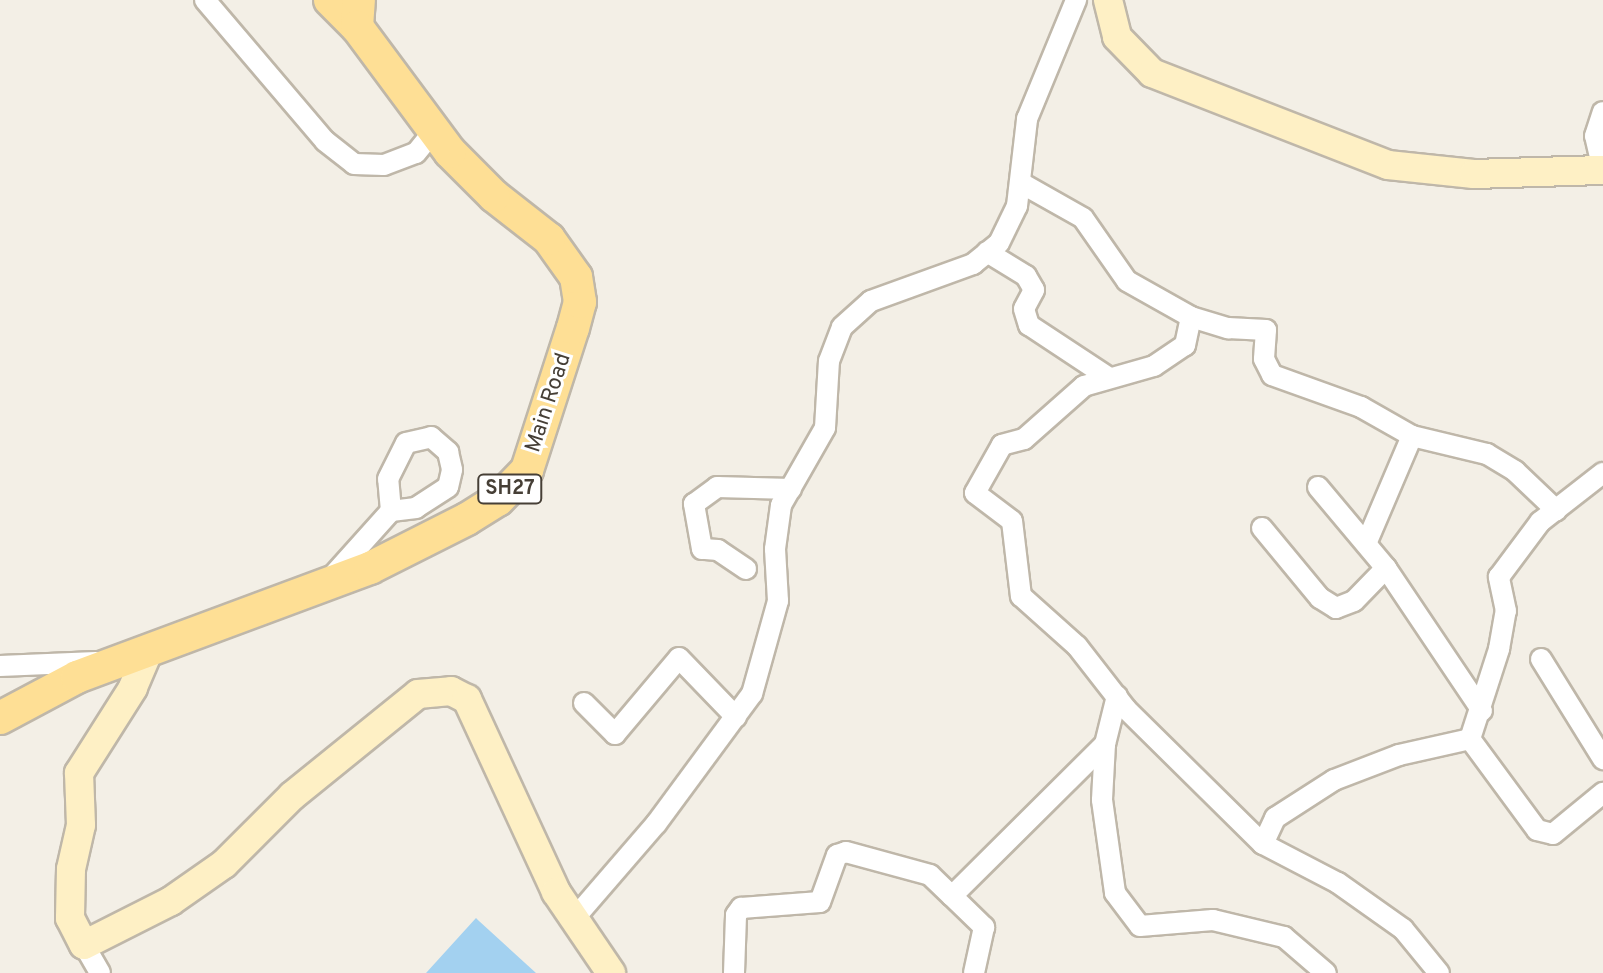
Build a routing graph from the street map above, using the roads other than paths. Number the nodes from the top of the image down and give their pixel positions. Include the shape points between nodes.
1 (205, 0) edge
2 (330, 0) edge
3 (1076, 0) edge
4 (1108, 0) edge
5 (359, 7) edge
6 (1603, 112) edge
7 (433, 132) junction
8 (1603, 170) edge
9 (1021, 183) junction
10 (987, 252) junction
11 (1191, 317) junction
12 (1108, 377) junction
13 (1412, 436) junction
14 (1603, 473) edge
15 (1318, 487) dead end
16 (791, 489) junction
17 (1556, 510) junction
18 (391, 511) dead end
19 (1262, 528) dead end
20 (1366, 544) junction
21 (1386, 568) junction
22 (746, 569) dead end
23 (323, 586) junction
24 (136, 656) junction
25 (1541, 659) dead end
26 (0, 666) edge
27 (1117, 696) junction
28 (584, 703) dead end
29 (1482, 711) junction
30 (736, 717) junction
31 (0, 718) edge
32 (1470, 739) junction
33 (1105, 744) junction
34 (1603, 759) edge
35 (1603, 793) edge
36 (1263, 844) junction
37 (952, 896) junction
38 (573, 920) junction
39 (84, 945) junction
40 (100, 973) edge
41 (611, 973) edge
42 (734, 973) edge
43 (974, 973) edge
44 (1326, 973) edge
45 (1439, 973) edge

1 - 7 street via 325,141 354,164 384,165 416,153
2 - 5 main road, SH27
3 - 9 street via 1027,119
4 - 8 street via 1117,37 1152,73 1388,165 1474,174
5 - 7 main road, Main Road / SH27
6 - 8 street via 1595,136
7 - 23 main road, Main Road / SH27 via 475,178 564,256 576,277 580,302 536,450 515,484 442,532
9 - 10 street via 1017,206 999,243
9 - 11 street via 1083,218 1127,281
10 - 12 street via 1026,276 1034,290 1024,309 1029,325
10 - 16 street via 973,264 871,301 842,327 829,361 825,428
11 - 12 street via 1185,345 1154,366
11 - 13 street via 1228,328 1266,330 1264,359 1272,375 1361,407
12 - 27 street via 1084,386 1024,439 1002,445 975,493 1012,521 1021,596 1077,646
13 - 17 street via 1487,454 1515,471
13 - 20 street
14 - 17 street
15 - 20 street
16 - 22 street via 717,487 694,504 702,549 718,550
16 - 30 street via 781,505 775,549 778,601 752,694
17 - 29 street via 1540,522 1499,577 1506,611
18 - 23 street
19 - 21 street via 1320,598 1336,608 1354,601
20 - 21 street
21 - 29 street
23 - 24 main road, Main Road / SH27
24 - 26 street
24 - 31 main road, Main Road / SH27 via 35,696
24 - 39 street via 133,688 79,773 81,825 71,869 70,918
25 - 34 street
27 - 33 street
27 - 36 street
28 - 30 street via 615,734 679,658
29 - 32 street
30 - 38 street via 656,824
32 - 35 street via 1537,830 1553,834
32 - 36 street via 1399,755 1334,780 1275,818
33 - 37 street
33 - 44 street via 1102,800 1115,893 1140,926 1213,920 1284,937
36 - 45 street via 1338,883 1403,929
37 - 42 street via 930,875 846,852 837,855 820,902 741,908 736,915
37 - 43 street via 984,927
38 - 39 street via 518,819 467,699 451,691 418,694 292,796 224,864 171,901
38 - 41 street
39 - 40 street

